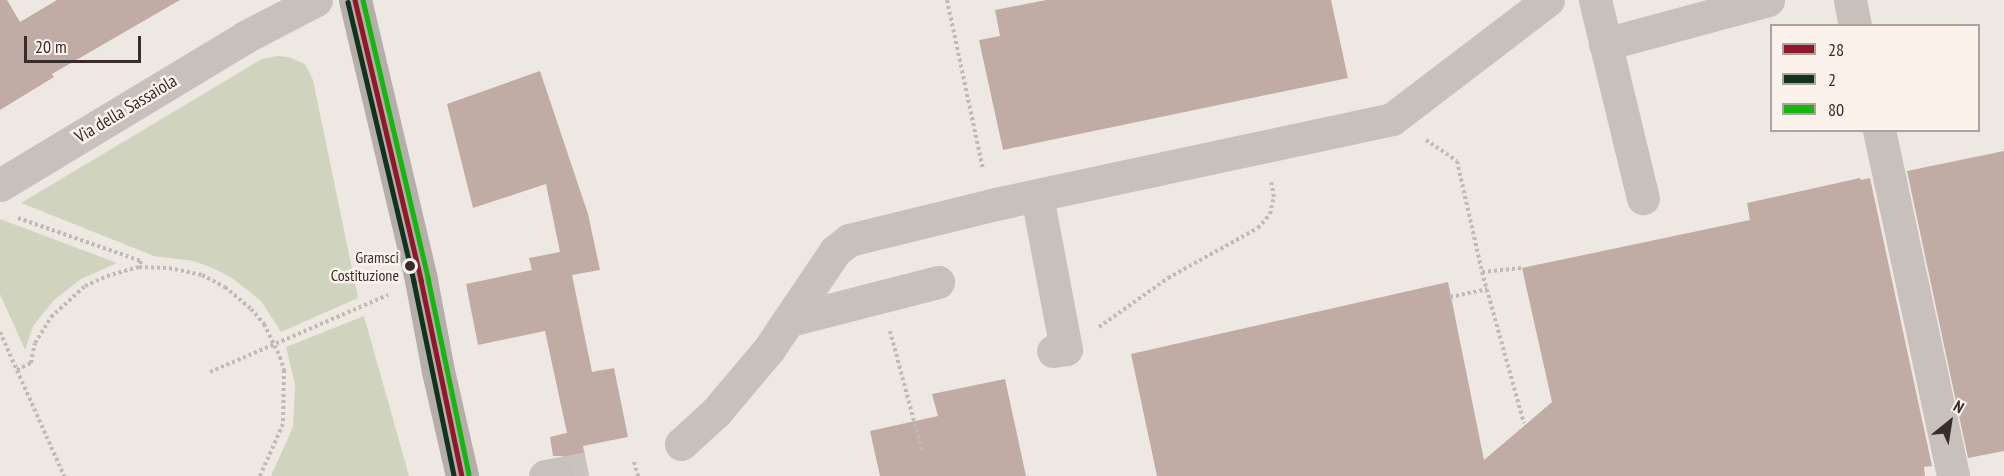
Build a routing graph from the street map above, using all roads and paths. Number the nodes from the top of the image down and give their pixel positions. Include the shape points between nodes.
1 (316, 0) edge
2 (355, 0) edge
3 (947, 0) edge
4 (1548, 0) edge
5 (1595, 0) edge
6 (1768, 0) edge
7 (1850, 0) edge
8 (1855, 24) edge
9 (1605, 44) junction
10 (1392, 118) junction
11 (1879, 132) edge
12 (1265, 146) junction
13 (0, 184) edge
14 (1037, 196) junction
15 (1643, 198) dead end
16 (991, 205) junction
17 (11, 215) dead end
18 (139, 267) junction
19 (1522, 268) dead end
20 (1482, 272) junction
21 (421, 280) junction
22 (938, 282) dead end
23 (1487, 289) junction
24 (1450, 297) dead end
25 (882, 298) junction
26 (790, 320) junction
27 (0, 332) edge
28 (274, 345) junction
29 (1060, 350) joint
30 (17, 370) junction
31 (210, 372) dead end
32 (1524, 423) dead end
33 (681, 444) dead end
34 (922, 451) dead end
35 (634, 462) dead end
36 (64, 476) edge
37 (260, 476) edge
38 (462, 476) edge
39 (638, 476) edge
40 (1953, 476) edge

1 - 13 street, Via della Sassaiola
2 - 21 main road
3 - 16 path
4 - 10 street
5 - 9 street
6 - 9 street
7 - 8 street
9 - 15 street
10 - 12 street
10 - 20 path via 1457,161
11 - 40 street
12 - 14 street
12 - 29 path via 1274,197 1270,214 1258,228 1168,278
14 - 16 street
14 - 29 street
16 - 26 street via 849,240 835,251
17 - 18 path via 141,261
18 - 28 path via 189,272 225,287 264,324
18 - 30 path via 107,276 74,294 41,332 30,363
19 - 20 path
20 - 23 path
21 - 28 path
21 - 38 main road
22 - 25 street
23 - 24 path
23 - 32 path
25 - 26 street
25 - 34 path
26 - 33 street via 716,412
27 - 30 path
28 - 31 path
28 - 37 path via 284,370 283,423
30 - 36 path
35 - 39 path

